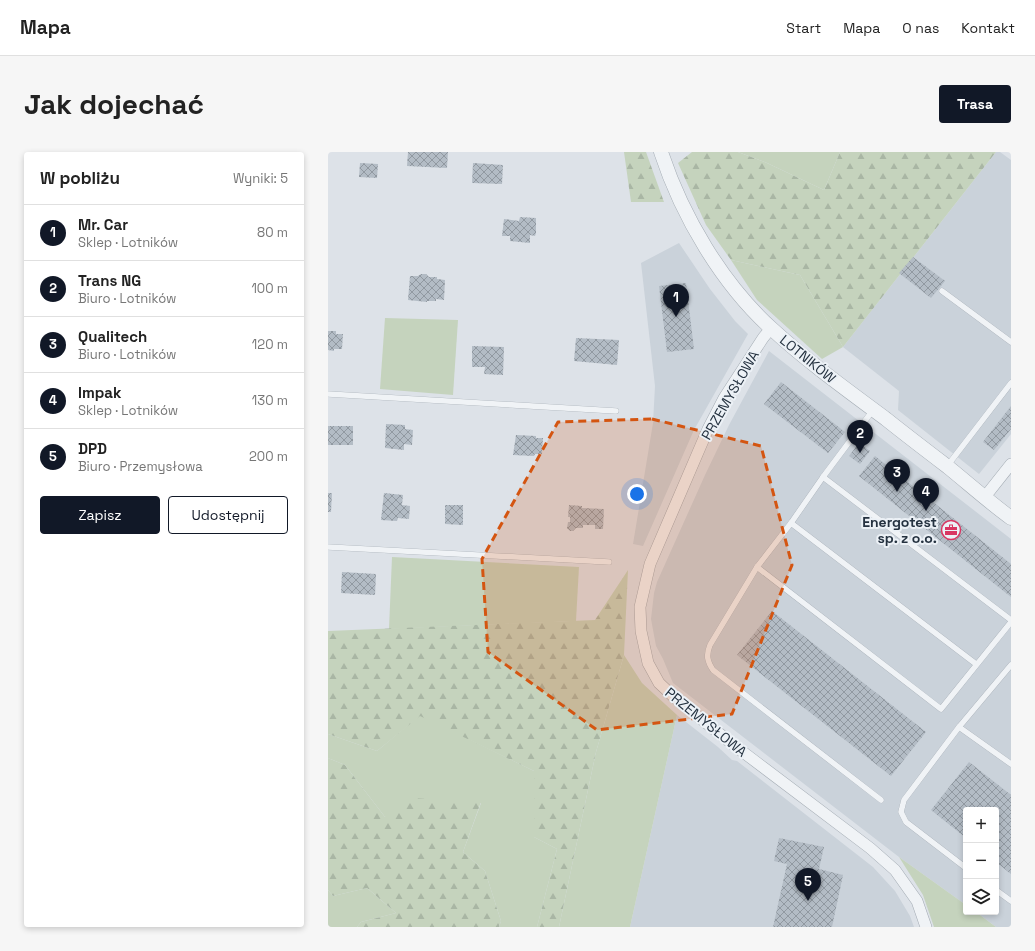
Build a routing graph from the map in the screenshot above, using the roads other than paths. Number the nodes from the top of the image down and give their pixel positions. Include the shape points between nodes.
1 (661, 152) edge
2 (942, 291) dead end
3 (771, 328) junction
4 (1011, 342) edge
5 (1011, 383) edge
6 (328, 394) edge
7 (873, 410) junction
8 (616, 411) dead end
9 (1011, 464) edge
10 (947, 466) junction
11 (823, 478) junction
12 (984, 498) junction
13 (1011, 518) edge
14 (791, 522) junction
15 (328, 547) edge
16 (609, 562) dead end
17 (758, 567) junction
18 (1011, 621) edge
19 (976, 664) junction
20 (1011, 664) edge
21 (960, 727) junction
22 (1011, 764) edge
23 (881, 800) dead end
24 (963, 866) edge
25 (999, 892) edge
26 (1011, 901) edge
27 (926, 927) edge

1 - 3 street, LOTNIKÓW via 685,210 706,249 732,287
2 - 4 lane
3 - 7 street, LOTNIKÓW via 802,356
3 - 27 street, PRZEMYSŁOWA via 724,398 708,429 650,564 640,608 641,631 648,663 659,683 674,698 870,848 895,870 917,901
5 - 10 lane
6 - 8 lane
7 - 10 street, LOTNIKÓW
7 - 11 lane
9 - 12 street
10 - 12 street, LOTNIKÓW
11 - 14 lane
11 - 18 lane
12 - 13 street, LOTNIKÓW
14 - 17 lane
14 - 19 lane
15 - 16 lane
17 - 19 lane via 941,709
17 - 23 lane via 710,645 708,662 713,670
18 - 19 lane
20 - 21 lane
21 - 22 lane
21 - 24 lane via 904,800 901,812 906,822
25 - 26 lane

